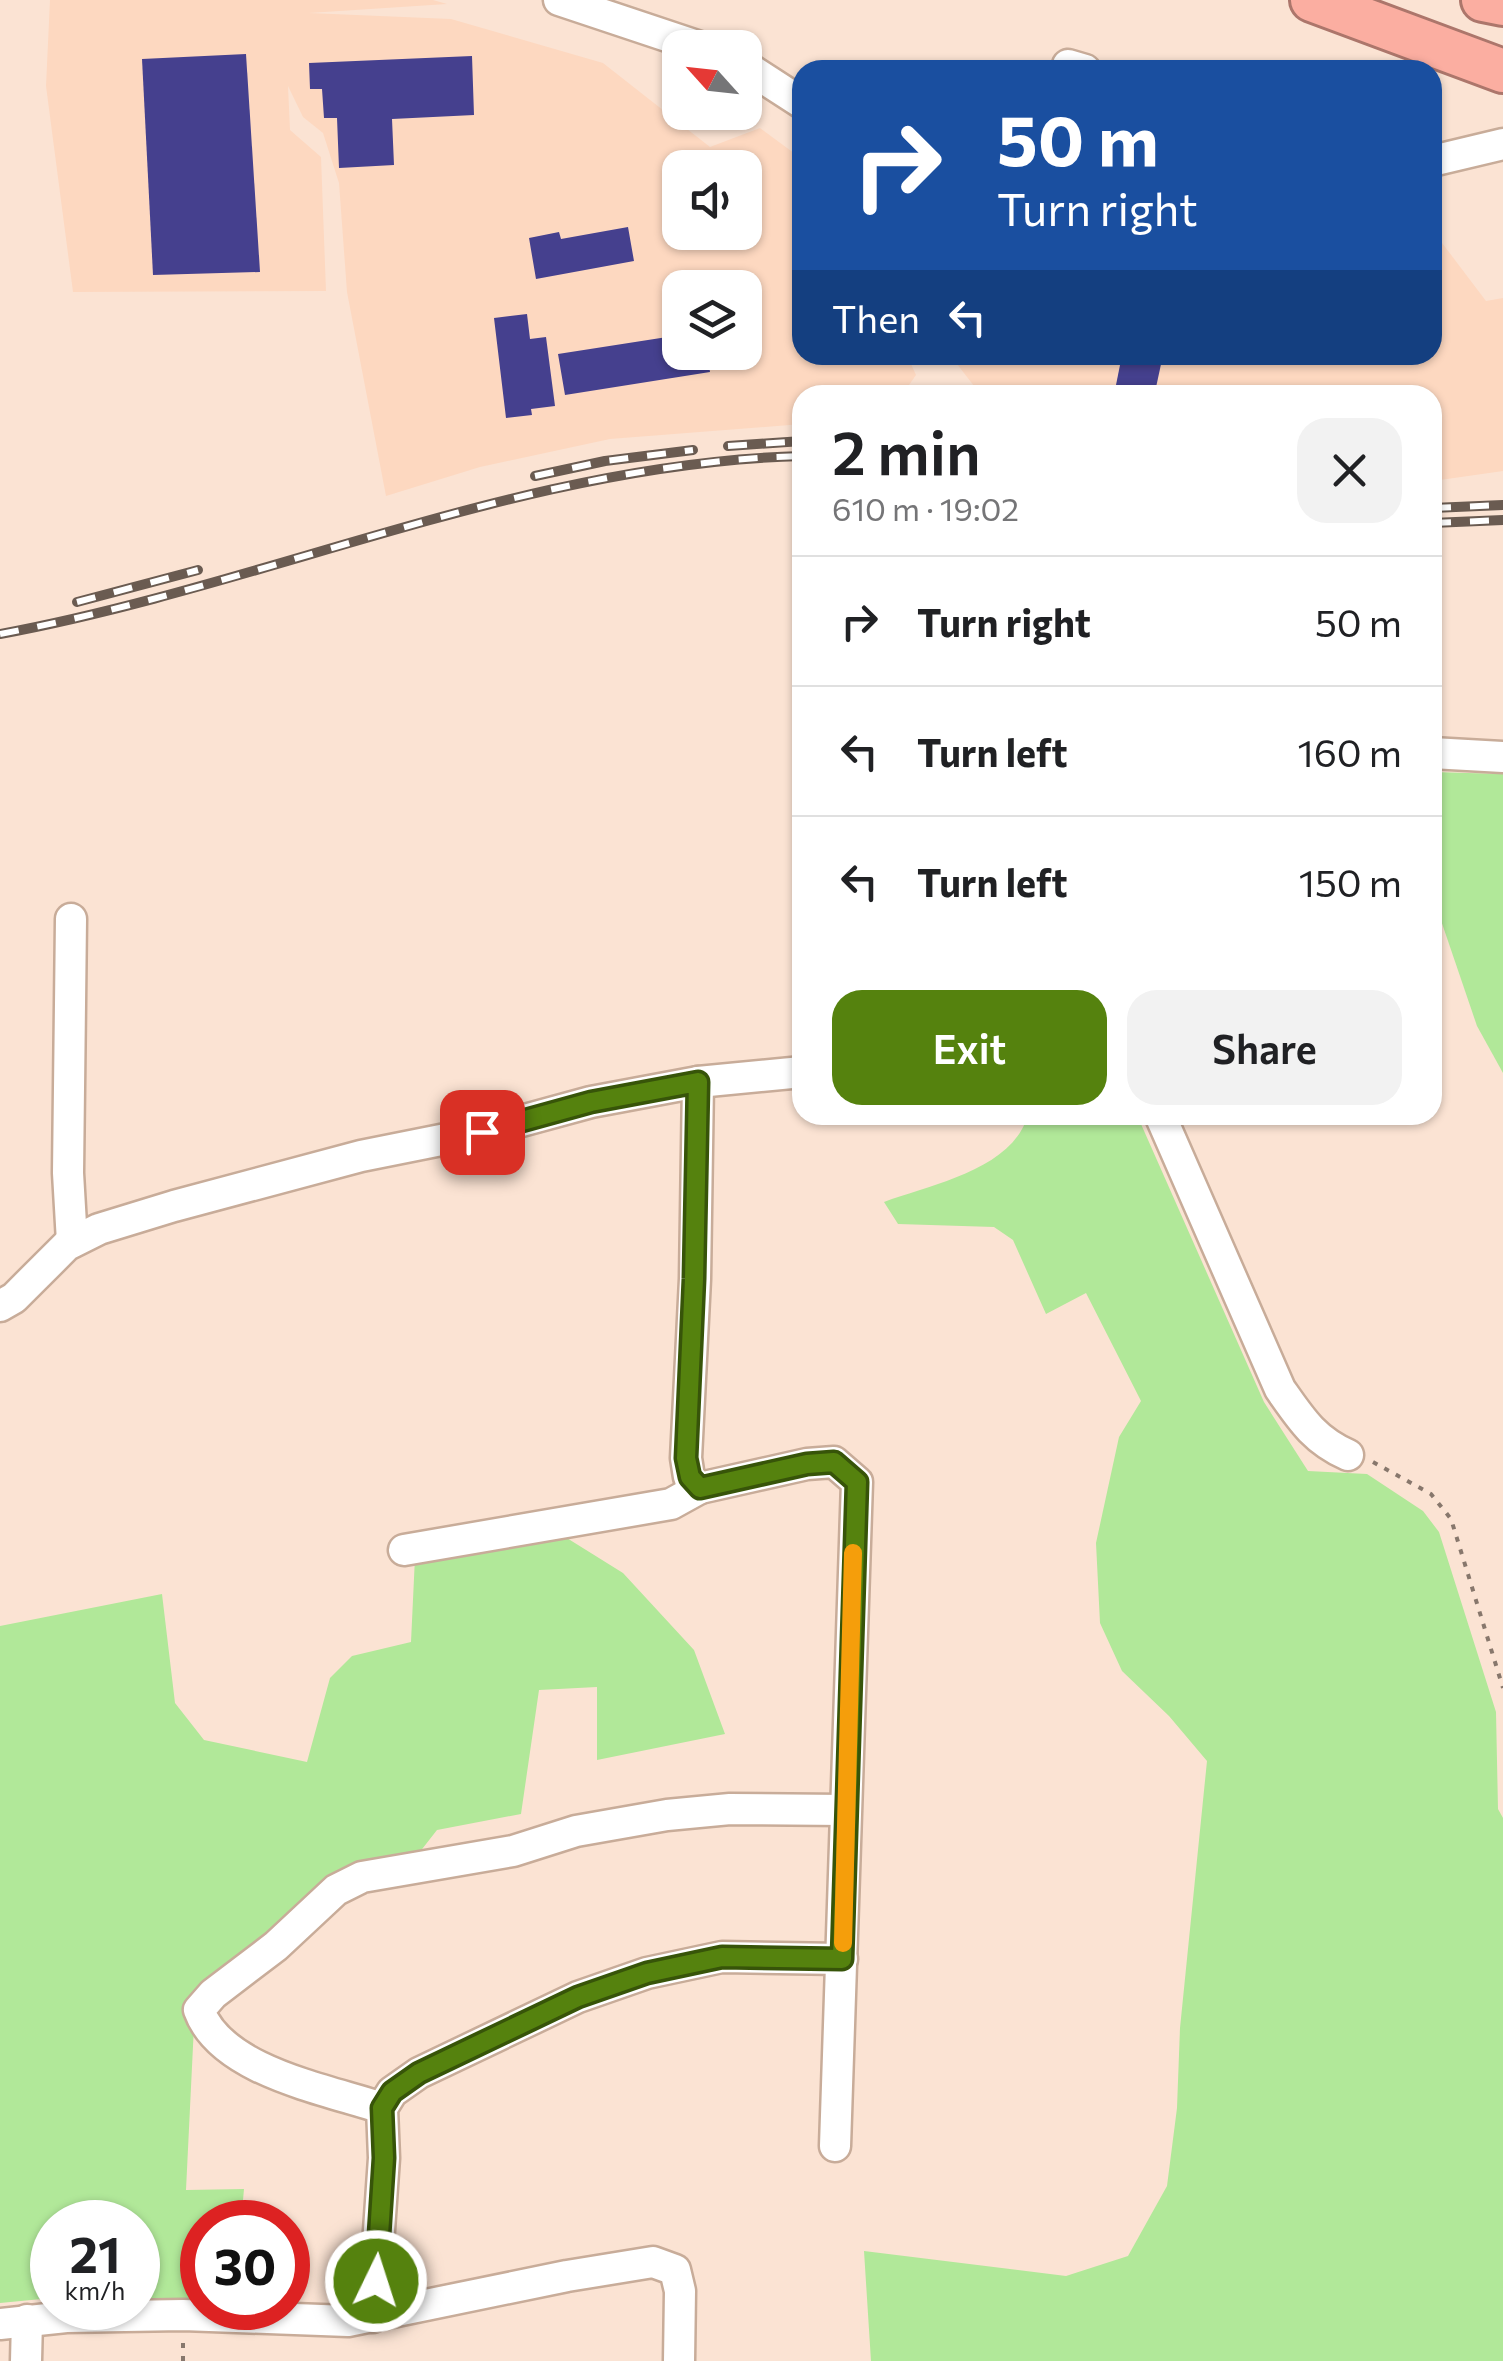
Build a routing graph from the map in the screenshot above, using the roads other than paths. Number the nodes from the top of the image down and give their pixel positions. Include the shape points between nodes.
1 (559, 0) edge
2 (1312, 0) edge
3 (1483, 0) edge
4 (1503, 4) edge
5 (662, 34) edge
6 (1503, 71) edge
7 (762, 77) edge
8 (792, 97) edge
9 (1503, 144) edge
10 (1442, 159) edge
11 (1442, 753) edge
12 (1503, 756) edge
13 (71, 920) dead end
14 (792, 1073) edge
15 (698, 1082) junction
16 (1164, 1125) edge
17 (72, 1242) junction
18 (0, 1306) edge
19 (1348, 1456) road end
20 (700, 1488) junction
21 (404, 1550) dead end
22 (845, 1810) junction
23 (842, 1959) junction
24 (382, 2108) junction
25 (835, 2146) dead end
26 (373, 2317) junction
27 (14, 2322) edge
28 (26, 2361) edge
29 (679, 2361) edge

1 - 5 street
2 - 6 highway
3 - 4 highway
7 - 8 street
9 - 10 street
11 - 12 street
13 - 17 street
14 - 15 street
15 - 17 street via 360,1156 174,1206
15 - 20 street via 686,1458
16 - 19 street via 1280,1389 1326,1446
17 - 18 street
20 - 21 street via 671,1504
20 - 22 street via 834,1462 857,1482
22 - 23 street
22 - 24 street via 667,1814 513,1851 362,1877 336,1890 199,2010 222,2046 248,2064
23 - 24 street via 722,1957 647,1973 578,1997 419,2073
23 - 25 street
24 - 26 street
26 - 27 street via 348,2322 125,2315
26 - 29 street via 653,2262 675,2270
27 - 28 street

